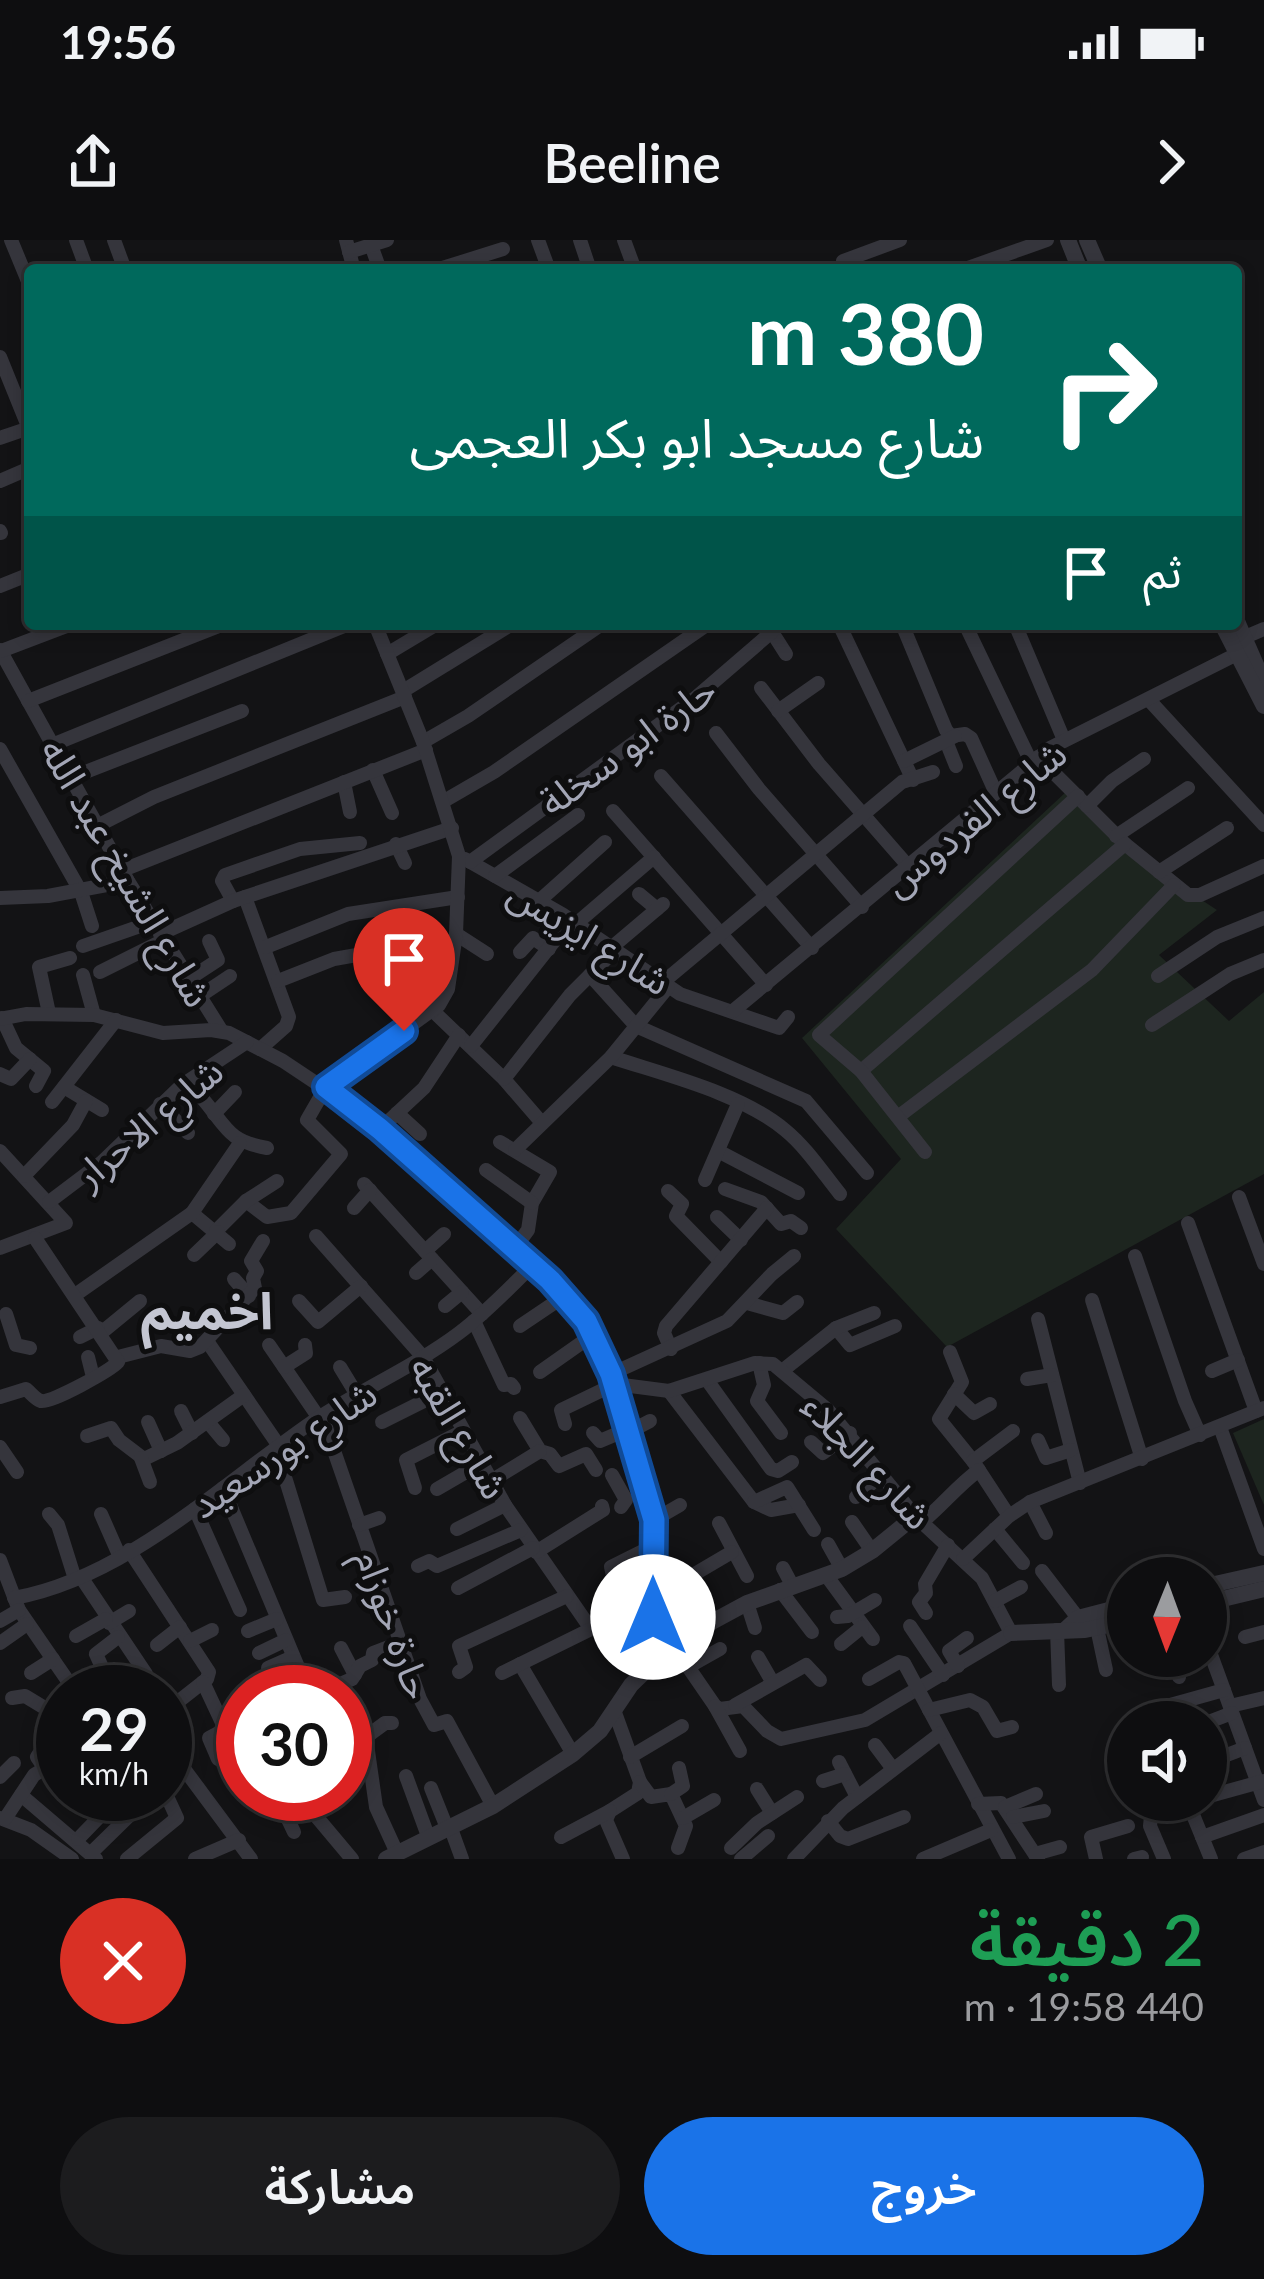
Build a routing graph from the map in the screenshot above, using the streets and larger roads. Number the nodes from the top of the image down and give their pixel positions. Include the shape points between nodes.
1 (11, 240) edge
2 (387, 240) edge
3 (900, 240) edge
4 (1047, 240) edge
5 (371, 245) junction
6 (347, 246) edge
7 (502, 249) dead end
8 (844, 261) dead end
9 (378, 264) edge
10 (471, 264) edge
11 (979, 264) edge
12 (24, 271) edge
13 (0, 357) edge
14 (24, 417) edge
15 (1264, 629) edge
16 (56, 630) edge
17 (209, 630) edge
18 (330, 630) edge
19 (377, 630) edge
20 (427, 630) edge
21 (503, 630) edge
22 (593, 630) edge
23 (699, 630) edge
24 (775, 630) edge
25 (778, 630) edge
26 (842, 630) edge
27 (904, 630) edge
28 (967, 630) edge
29 (1018, 630) edge
30 (0, 651) edge
31 (1246, 653) edge
32 (387, 654) junction
33 (786, 654) dead end
34 (818, 682) dead end
35 (1264, 683) edge
36 (761, 688) dead end
37 (404, 694) junction
38 (1149, 700) junction
39 (28, 701) junction
40 (1264, 706) edge
41 (242, 711) dead end
42 (778, 711) junction
43 (716, 733) dead end
44 (951, 738) junction
45 (1064, 740) junction
46 (52, 745) junction
47 (424, 746) junction
48 (0, 749) edge
49 (1144, 759) dead end
50 (1034, 760) junction
51 (904, 761) junction
52 (956, 766) dead end
53 (373, 770) junction
54 (933, 772) dead end
55 (6, 775) edge
56 (661, 776) dead end
57 (70, 778) junction
58 (913, 780) junction
59 (344, 782) junction
60 (1188, 788) dead end
61 (995, 791) junction
62 (444, 801) junction
63 (1082, 801) junction
64 (613, 811) dead end
65 (350, 812) dead end
66 (392, 813) dead end
67 (578, 815) dead end
68 (862, 815) junction
69 (1264, 825) edge
70 (97, 826) junction
71 (452, 828) junction
72 (1227, 828) dead end
73 (1120, 840) junction
74 (605, 842) dead end
75 (359, 843) dead end
76 (397, 844) junction
77 (815, 855) junction
78 (653, 857) junction
79 (465, 859) junction
80 (405, 863) dead end
81 (1264, 866) edge
82 (909, 867) junction
83 (1160, 872) junction
84 (126, 876) junction
85 (495, 876) junction
86 (1174, 885) junction
87 (81, 892) junction
88 (639, 894) dead end
89 (768, 894) junction
90 (458, 897) junction
91 (0, 898) edge
92 (239, 899) junction
93 (539, 901) junction
94 (862, 907) junction
95 (1264, 918) edge
96 (574, 922) junction
97 (92, 926) dead end
98 (159, 932) junction
99 (721, 933) junction
100 (456, 934) junction
101 (209, 941) dead end
102 (82, 946) dead end
103 (266, 947) junction
104 (812, 948) junction
105 (548, 949) junction
106 (613, 949) junction
107 (520, 952) dead end
108 (487, 954) dead end
109 (70, 958) dead end
110 (1264, 960) edge
111 (451, 968) junction
112 (100, 971) dead end
113 (83, 975) dead end
114 (590, 975) junction
115 (230, 976) dead end
116 (1158, 976) dead end
117 (189, 979) junction
118 (278, 981) junction
119 (665, 985) junction
120 (766, 985) junction
121 (200, 995) junction
122 (393, 999) dead end
123 (432, 1010) junction
124 (734, 1011) junction
125 (49, 1013) junction
126 (94, 1015) junction
127 (788, 1017) dead end
128 (1, 1018) edge
129 (116, 1020) junction
130 (1152, 1025) dead end
131 (636, 1026) junction
132 (220, 1030) junction
133 (404, 1031) junction
134 (465, 1041) junction
135 (254, 1046) junction
136 (611, 1057) junction
137 (30, 1059) junction
138 (861, 1071) junction
139 (0, 1074) edge
140 (504, 1079) junction
141 (36, 1086) dead end
142 (64, 1087) junction
143 (326, 1087) junction
144 (235, 1092) dead end
145 (202, 1098) dead end
146 (52, 1102) dead end
147 (160, 1104) junction
148 (738, 1104) junction
149 (397, 1113) junction
150 (214, 1114) junction
151 (899, 1116) junction
152 (542, 1124) junction
153 (380, 1129) junction
154 (188, 1132) dead end
155 (420, 1135) dead end
156 (267, 1148) dead end
157 (236, 1149) junction
158 (0, 1151) edge
159 (718, 1151) junction
160 (926, 1151) dead end
161 (6, 1166) edge
162 (249, 1166) dead end
163 (486, 1171) dead end
164 (867, 1173) dead end
165 (24, 1176) junction
166 (705, 1180) dead end
167 (277, 1181) dead end
168 (724, 1189) dead end
169 (668, 1191) dead end
170 (798, 1193) dead end
171 (840, 1194) dead end
172 (1239, 1197) dead end
173 (246, 1201) junction
174 (49, 1202) junction
175 (532, 1203) junction
176 (354, 1208) dead end
177 (767, 1208) junction
178 (191, 1213) junction
179 (716, 1217) dead end
180 (1188, 1223) dead end
181 (801, 1228) dead end
182 (444, 1234) dead end
183 (221, 1236) junction
184 (316, 1236) dead end
185 (34, 1238) junction
186 (741, 1240) junction
187 (263, 1241) dead end
188 (2, 1242) edge
189 (514, 1249) junction
190 (194, 1255) dead end
191 (794, 1256) dead end
192 (1135, 1256) dead end
193 (437, 1260) junction
194 (722, 1262) junction
195 (1264, 1264) edge
196 (533, 1265) junction
197 (416, 1273) dead end
198 (234, 1279) dead end
199 (361, 1286) junction
200 (462, 1292) junction
201 (75, 1295) junction
202 (566, 1295) junction
203 (249, 1296) junction
204 (1092, 1300) dead end
205 (140, 1301) dead end
206 (299, 1301) dead end
207 (797, 1302) dead end
208 (747, 1303) junction
209 (445, 1306) dead end
210 (874, 1312) dead end
211 (478, 1317) junction
212 (1038, 1319) dead end
213 (5, 1323) edge
214 (520, 1326) dead end
215 (895, 1326) dead end
216 (836, 1328) junction
217 (100, 1330) junction
218 (594, 1334) junction
219 (80, 1337) dead end
220 (207, 1340) junction
221 (305, 1345) dead end
222 (269, 1346) dead end
223 (31, 1348) dead end
224 (671, 1348) junction
225 (950, 1352) dead end
226 (118, 1357) junction
227 (423, 1357) junction
228 (88, 1358) dead end
229 (1238, 1360) junction
230 (759, 1363) junction
231 (284, 1367) junction
232 (340, 1367) dead end
233 (782, 1371) junction
234 (1212, 1371) dead end
235 (540, 1372) dead end
236 (1052, 1375) junction
237 (93, 1377) junction
238 (613, 1379) junction
239 (1028, 1379) dead end
240 (707, 1380) junction
241 (514, 1388) dead end
242 (669, 1390) junction
243 (442, 1392) junction
244 (357, 1394) junction
245 (955, 1394) junction
246 (244, 1395) junction
247 (0, 1396) edge
248 (990, 1404) dead end
249 (1260, 1409) edge
250 (181, 1411) dead end
251 (568, 1416) dead end
252 (321, 1417) junction
253 (520, 1418) dead end
254 (650, 1421) dead end
255 (148, 1422) dead end
256 (208, 1422) junction
257 (382, 1422) dead end
258 (1220, 1427) junction
259 (1013, 1430) dead end
260 (463, 1431) junction
261 (626, 1431) junction
262 (593, 1432) dead end
263 (192, 1433) junction
264 (781, 1433) dead end
265 (850, 1433) junction
266 (1200, 1435) junction
267 (88, 1436) dead end
268 (223, 1440) dead end
269 (1037, 1440) dead end
270 (811, 1442) dead end
271 (0, 1447) edge
272 (277, 1447) junction
273 (1070, 1450) junction
274 (161, 1451) junction
275 (140, 1458) junction
276 (1142, 1459) junction
277 (791, 1462) dead end
278 (481, 1464) junction
279 (528, 1465) junction
280 (976, 1466) junction
281 (17, 1472) dead end
282 (881, 1474) junction
283 (641, 1480) junction
284 (150, 1481) dead end
285 (490, 1481) junction
286 (1080, 1483) junction
287 (415, 1488) dead end
288 (223, 1489) junction
289 (436, 1490) dead end
290 (620, 1490) junction
291 (856, 1497) dead end
292 (1030, 1502) junction
293 (506, 1505) junction
294 (680, 1505) dead end
295 (602, 1506) dead end
296 (621, 1508) dead end
297 (195, 1509) junction
298 (559, 1513) dead end
299 (49, 1514) dead end
300 (101, 1514) dead end
301 (1009, 1516) junction
302 (379, 1518) dead end
303 (919, 1519) junction
304 (654, 1520) junction
305 (718, 1522) dead end
306 (852, 1522) dead end
307 (359, 1525) junction
308 (458, 1529) dead end
309 (995, 1529) junction
310 (521, 1530) junction
311 (814, 1530) dead end
312 (568, 1531) junction
313 (1046, 1532) dead end
314 (828, 1544) dead end
315 (655, 1545) junction
316 (948, 1546) junction
317 (535, 1550) junction
318 (1264, 1550) edge
319 (872, 1551) junction
320 (124, 1552) junction
321 (732, 1552) junction
322 (963, 1559) junction
323 (0, 1560) edge
324 (1023, 1563) dead end
325 (418, 1565) dead end
326 (783, 1568) dead end
327 (1042, 1571) dead end
328 (834, 1572) junction
329 (1264, 1573) edge
330 (747, 1576) dead end
331 (78, 1578) junction
332 (614, 1580) dead end
333 (1227, 1581) edge
334 (458, 1588) dead end
335 (786, 1588) junction
336 (1021, 1588) dead end
337 (1264, 1589) edge
338 (567, 1596) junction
339 (345, 1597) dead end
340 (1227, 1598) edge
341 (652, 1599) junction
342 (875, 1600) dead end
343 (995, 1601) junction
344 (16, 1604) junction
345 (747, 1604) junction
346 (239, 1610) dead end
347 (129, 1611) dead end
348 (855, 1612) junction
349 (1107, 1612) edge
350 (926, 1613) dead end
351 (837, 1617) dead end
352 (277, 1619) junction
353 (0, 1621) edge
354 (27, 1624) junction
355 (111, 1626) junction
356 (910, 1626) dead end
357 (1067, 1626) junction
358 (1107, 1626) edge
359 (180, 1627) junction
360 (755, 1628) dead end
361 (1097, 1628) junction
362 (591, 1629) junction
363 (212, 1630) dead end
364 (248, 1631) dead end
365 (812, 1632) dead end
366 (1264, 1632) edge
367 (1011, 1634) junction
368 (76, 1636) dead end
369 (1245, 1637) dead end
370 (968, 1638) dead end
371 (286, 1640) junction
372 (190, 1642) junction
373 (399, 1643) junction
374 (841, 1644) dead end
375 (157, 1645) dead end
376 (341, 1648) dead end
377 (669, 1648) junction
378 (1, 1649) edge
379 (720, 1649) dead end
380 (259, 1653) dead end
381 (199, 1656) junction
382 (758, 1657) dead end
383 (520, 1664) junction
384 (53, 1665) edge
385 (101, 1665) edge
386 (139, 1665) edge
387 (187, 1665) edge
388 (282, 1665) edge
389 (350, 1665) edge
390 (361, 1665) edge
391 (958, 1666) junction
392 (688, 1667) junction
393 (1106, 1670) dead end
394 (36, 1672) edge
395 (459, 1672) dead end
396 (502, 1672) dead end
397 (31, 1673) dead end
398 (943, 1675) junction
399 (1219, 1677) edge
400 (820, 1679) dead end
401 (869, 1679) dead end
402 (203, 1682) junction
403 (773, 1683) junction
404 (1059, 1685) dead end
405 (192, 1690) edge
406 (919, 1690) junction
407 (1224, 1690) junction
408 (6, 1697) edge
409 (1264, 1698) edge
410 (216, 1701) edge
411 (1185, 1701) edge
412 (36, 1703) edge
413 (735, 1705) junction
414 (715, 1706) junction
415 (614, 1710) junction
416 (929, 1710) junction
417 (1231, 1710) junction
418 (1227, 1712) edge
419 (392, 1723) dead end
420 (434, 1725) junction
421 (682, 1726) dead end
422 (1012, 1726) dead end
423 (941, 1733) junction
424 (419, 1734) dead end
425 (875, 1745) dead end
426 (740, 1751) dead end
427 (1246, 1751) junction
428 (1264, 1751) edge
429 (573, 1754) junction
430 (1227, 1756) edge
431 (630, 1757) junction
432 (14, 1763) dead end
433 (679, 1768) dead end
434 (893, 1769) junction
435 (36, 1775) edge
436 (406, 1776) dead end
437 (0, 1777) edge
438 (192, 1779) edge
439 (823, 1781) dead end
440 (1261, 1781) edge
441 (640, 1782) junction
442 (431, 1788) dead end
443 (757, 1789) dead end
444 (1227, 1791) edge
445 (670, 1794) junction
446 (1036, 1794) dead end
447 (21, 1795) junction
448 (797, 1797) dead end
449 (857, 1797) junction
450 (713, 1800) dead end
451 (1264, 1800) edge
452 (978, 1804) junction
453 (493, 1806) junction
454 (1044, 1810) dead end
455 (610, 1811) junction
456 (1009, 1812) junction
457 (772, 1813) junction
458 (1264, 1815) edge
459 (904, 1816) dead end
460 (683, 1818) junction
461 (3, 1819) edge
462 (95, 1821) edge
463 (108, 1821) edge
464 (173, 1821) edge
465 (287, 1821) edge
466 (330, 1821) edge
467 (828, 1821) junction
468 (1150, 1821) edge
469 (1196, 1821) edge
470 (1128, 1826) dead end
471 (449, 1827) junction
472 (991, 1830) junction
473 (294, 1832) dead end
474 (428, 1836) junction
475 (768, 1836) dead end
476 (561, 1837) dead end
477 (1202, 1837) junction
478 (77, 1839) junction
479 (239, 1840) junction
480 (1060, 1847) dead end
481 (678, 1848) dead end
482 (733, 1851) edge
483 (1264, 1852) edge
484 (94, 1856) edge
485 (392, 1856) edge
486 (1037, 1856) edge
487 (1206, 1857) edge
488 (72, 1859) edge
489 (127, 1859) edge
490 (196, 1859) edge
491 (251, 1859) edge
492 (352, 1859) edge
493 (462, 1859) edge
494 (623, 1859) edge
495 (794, 1859) edge
496 (922, 1859) edge
497 (1009, 1859) edge
498 (1096, 1859) edge
499 (1164, 1859) edge
500 (1244, 1859) edge

1 - 12 street
2 - 5 street
3 - 8 street
4 - 11 street
5 - 6 street
5 - 9 street
7 - 10 street
13 - 14 street
15 - 31 street, شارع الفردوس
16 - 30 street
17 - 39 street
18 - 46 street
19 - 32 street
20 - 32 street
21 - 37 street
22 - 47 street
23 - 62 street
24 - 79 street, حارة ابو سخلة via 694,699
25 - 33 street
26 - 51 street
27 - 44 street
28 - 50 street
29 - 45 street
30 - 39 street, شارع الشيخ عبد الله
31 - 35 street
31 - 38 street, شارع الفردوس
31 - 40 street
32 - 37 street
34 - 42 street
36 - 42 street
37 - 47 street
37 - 70 street
38 - 45 street, شارع الفردوس
38 - 69 street
39 - 46 street, شارع الشيخ عبد الله
41 - 57 street
42 - 68 street
43 - 77 street
44 - 51 street
44 - 52 street
44 - 61 street via 971,738
45 - 50 street, شارع الفردوس
46 - 57 street, شارع الشيخ عبد الله
47 - 53 street
47 - 62 street
48 - 55 street
49 - 63 street
50 - 61 street, شارع الفردوس
50 - 63 street
51 - 58 street
53 - 59 street
53 - 66 street
54 - 58 street
55 - 87 street
56 - 89 street
57 - 70 street, شارع الشيخ عبد الله
58 - 68 street
59 - 65 street
59 - 84 street
60 - 73 street
61 - 82 street, شارع الفردوس
62 - 71 street
63 - 73 street
63 - 138 street via 819,1035
64 - 78 street
67 - 85 street
68 - 77 street
68 - 82 street
70 - 84 street, شارع الشيخ عبد الله
71 - 76 street
71 - 79 street
72 - 83 street
73 - 83 street
73 - 138 street
74 - 93 street
75 - 92 street via 300,849 225,875
76 - 80 street
76 - 92 street
77 - 89 street
77 - 94 street
78 - 96 street
78 - 99 street
79 - 85 street, شارع ايزيس
79 - 90 street
81 - 86 street via 1194,896
82 - 94 street, شارع الفردوس
83 - 86 street
84 - 87 street
84 - 98 street, شارع الشيخ عبد الله
85 - 93 street, شارع ايزيس
86 - 151 street via 1092,970
87 - 91 street
87 - 97 street
88 - 106 street via 660,907
89 - 99 street
89 - 104 street
90 - 100 street
90 - 103 street via 348,914
92 - 98 street
92 - 103 street
93 - 96 street, شارع ايزيس
94 - 104 street, شارع الفردوس
95 - 116 street via 1216,937
96 - 105 street
96 - 106 street, شارع ايزيس
98 - 102 street
98 - 112 street
98 - 117 street, شارع الشيخ عبد الله
99 - 119 street
99 - 120 street
100 - 108 street
100 - 111 street
101 - 117 street via 218,960
103 - 118 street
104 - 120 street, شارع الفردوس
105 - 107 street via 533,938
105 - 134 street
106 - 114 street
106 - 119 street, شارع ايزيس
109 - 125 street via 39,968
110 - 130 street
111 - 118 street via 368,953
111 - 123 street
113 - 126 street
114 - 131 street
114 - 140 street
115 - 121 street
117 - 121 street, شارع الشيخ عبد الله
118 - 135 street via 290,1020
119 - 124 street, شارع ايزيس
119 - 131 street
120 - 124 street, شارع الفردوس
121 - 132 street, شارع الشيخ عبد الله
122 - 133 street via 406,1005
123 - 133 street
123 - 134 street
124 - 127 street, شارع ايزيس via 779,1028
125 - 126 street
125 - 128 street
126 - 129 street
128 - 137 street
129 - 132 street via 163,1033
129 - 142 street via 81,1051
131 - 136 street
131 - 164 street via 806,1101
132 - 135 street
133 - 143 street
134 - 140 street
134 - 149 street
135 - 143 street
135 - 147 street, شارع الاحرار via 214,1062
136 - 148 street
136 - 152 street
137 - 139 street via 11,1079
137 - 141 street via 44,1071
138 - 151 street
140 - 152 street
142 - 146 street
142 - 165 street via 98,1103
143 - 153 street
143 - 173 street via 307,1120 341,1154 291,1213 267,1217
144 - 150 street
145 - 150 street
147 - 154 street
147 - 174 street, شارع الاحرار
148 - 159 street
148 - 171 street via 784,1130
149 - 153 street
149 - 155 street
150 - 157 street
151 - 160 street
152 - 175 street via 507,1146 550,1172
153 - 189 street
156 - 157 street
157 - 162 street
157 - 178 street
158 - 161 street
159 - 166 street
159 - 170 street
161 - 165 street
163 - 175 street
165 - 174 street
167 - 173 street
168 - 177 street
169 - 194 street via 682,1204 676,1216
172 - 195 street
173 - 183 street
174 - 185 street via 66,1223
175 - 189 street via 528,1230
176 - 193 street via 367,1187 392,1227
177 - 181 street via 782,1224
177 - 186 street
178 - 183 street
178 - 201 street
179 - 186 street
180 - 229 street
182 - 193 street
183 - 190 street
184 - 199 street, شارع القبه
185 - 188 street
185 - 201 street
186 - 194 street
187 - 203 street via 251,1258 257,1271
189 - 196 street
191 - 208 street
192 - 266 street
193 - 197 street
193 - 200 street
194 - 224 street via 666,1326
196 - 202 street
196 - 211 street, شارع بورسعيد
198 - 203 street
199 - 206 street via 318,1322
199 - 227 street, شارع القبه via 397,1317
200 - 209 street
200 - 211 street
201 - 217 street
202 - 214 street
202 - 218 street
203 - 220 street
204 - 276 street
205 - 217 street
207 - 208 street via 783,1313
208 - 224 street via 727,1322
210 - 216 street
211 - 227 street, شارع بورسعيد
211 - 241 street via 504,1385
212 - 236 street
213 - 223 street via 18,1347
215 - 216 street via 850,1345
216 - 233 street
217 - 219 street
217 - 226 street
218 - 235 street
218 - 238 street
220 - 226 street via 190,1351 160,1346
220 - 246 street
221 - 231 street via 306,1353
222 - 231 street, حارة خوزام
224 - 238 street
225 - 245 street via 962,1378
226 - 237 street
227 - 243 street, شارع القبه
227 - 244 street, شارع بورسعيد
228 - 237 street
229 - 234 street
229 - 249 street
230 - 233 street, شارع الجلاء
230 - 240 street
230 - 264 street via 764,1385 757,1401
231 - 252 street, حارة خوزام via 292,1388
232 - 244 street
233 - 265 street, شارع الجلاء
236 - 239 street
236 - 273 street
237 - 247 street via 42,1401 26,1389
238 - 242 street
238 - 251 street via 597,1400
238 - 261 street
240 - 242 street
240 - 277 street via 773,1471
242 - 311 street via 754,1502 779,1510 799,1505
243 - 257 street
243 - 260 street, شارع القبه
244 - 252 street, شارع بورسعيد
245 - 248 street via 974,1413
245 - 280 street via 939,1419
246 - 256 street
246 - 272 street
249 - 258 street
250 - 263 street
252 - 272 street, شارع بورسعيد
252 - 307 street, حارة خوزام
253 - 279 street
254 - 261 street
255 - 274 street
256 - 263 street
256 - 268 street
258 - 266 street
258 - 318 street
259 - 280 street
260 - 278 street, شارع القبه
260 - 287 street via 406,1460
261 - 262 street via 600,1441
261 - 283 street
263 - 274 street
265 - 270 street via 823,1454
265 - 282 street, شارع الجلاء
266 - 276 street
267 - 275 street via 111,1428
269 - 273 street via 1046,1458
271 - 281 street
272 - 288 street, شارع بورسعيد
272 - 339 street via 323,1600
273 - 286 street
274 - 275 street
275 - 284 street
276 - 286 street
278 - 285 street, شارع القبه
278 - 289 street
279 - 285 street
279 - 290 street via 550,1454 560,1466 586,1454
280 - 301 street
280 - 303 street via 943,1505
282 - 291 street
282 - 303 street, شارع الجلاء
283 - 290 street
283 - 304 street
285 - 293 street, شارع القبه
286 - 292 street
288 - 297 street, شارع بورسعيد
288 - 352 street
290 - 296 street
292 - 301 street
292 - 313 street
293 - 308 street
293 - 310 street, شارع القبه
294 - 304 street
295 - 312 street
297 - 320 street, شارع بورسعيد
297 - 346 street
298 - 312 street
299 - 331 street
300 - 320 street
301 - 309 street
302 - 307 street
303 - 316 street, شارع الجلاء
303 - 319 street
304 - 315 street
305 - 321 street
306 - 319 street
307 - 373 street, حارة خوزام
309 - 322 street
309 - 324 street
310 - 317 street, شارع القبه
310 - 325 street via 437,1566
312 - 317 street
314 - 328 street
315 - 332 street via 611,1568
315 - 341 street
316 - 322 street, شارع الجلاء
316 - 350 street via 919,1602
317 - 334 street
317 - 338 street, شارع القبه
319 - 328 street
320 - 331 street, شارع بورسعيد
320 - 359 street via 157,1582
321 - 330 street
321 - 341 street
322 - 343 street, شارع الجلاء
323 - 344 street
326 - 335 street
327 - 357 street
328 - 335 street
328 - 348 street
329 - 333 street
331 - 344 street, شارع بورسعيد
331 - 355 street
335 - 345 street
335 - 365 street
336 - 343 street
337 - 340 street
338 - 362 street, شارع القبه
338 - 395 street via 459,1646 466,1665
341 - 362 street
341 - 377 street
342 - 348 street
343 - 367 street, شارع الجلاء
344 - 353 street, شارع بورسعيد
344 - 354 street
345 - 360 street
345 - 377 street
347 - 355 street
348 - 351 street
348 - 374 street via 868,1633
349 - 357 street
352 - 364 street
352 - 371 street
354 - 378 street
354 - 384 street
355 - 368 street
355 - 385 street via 96,1654
355 - 386 street
356 - 398 street
357 - 361 street
357 - 367 street
357 - 404 street
358 - 361 street
359 - 372 street
359 - 375 street
361 - 393 street
362 - 383 street
363 - 372 street
366 - 369 street
367 - 391 street
370 - 391 street via 950,1651
371 - 380 street
371 - 388 street via 296,1662
372 - 381 street
373 - 390 street
373 - 420 street, حارة خوزام
376 - 389 street
377 - 392 street
377 - 415 street
379 - 392 street
381 - 387 street
381 - 402 street via 209,1672
382 - 403 street
383 - 396 street
383 - 429 street
391 - 398 street
392 - 414 street
394 - 397 street
398 - 406 street
399 - 407 street
400 - 403 street via 806,1665
401 - 406 street via 902,1662
402 - 405 street
402 - 410 street
403 - 413 street
406 - 413 street via 865,1720 790,1739 773,1736
406 - 416 street
407 - 411 street
407 - 417 street
408 - 412 street
409 - 417 street
413 - 414 street
414 - 426 street
415 - 429 street
415 - 431 street
416 - 422 street via 970,1700 997,1731
416 - 423 street
417 - 418 street
417 - 427 street
419 - 485 street via 367,1734 364,1749
420 - 424 street
420 - 453 street, حارة خوزام via 447,1720
421 - 431 street via 660,1748
423 - 434 street via 902,1753
423 - 452 street
425 - 434 street
427 - 428 street
427 - 430 street
427 - 440 street
429 - 453 street
431 - 441 street
432 - 437 street
433 - 445 street via 683,1786
434 - 449 street
435 - 447 street
436 - 474 street
438 - 479 street
439 - 449 street via 842,1768
440 - 444 street
440 - 451 street
441 - 445 street via 651,1797
441 - 455 street via 638,1793
442 - 471 street
443 - 457 street
445 - 460 street
446 - 456 street
447 - 461 street
447 - 478 street
448 - 457 street
449 - 467 street
450 - 460 street
452 - 456 street via 995,1801
452 - 472 street
453 - 471 street
454 - 456 street
455 - 476 street
455 - 494 street via 607,1825
456 - 486 street
457 - 482 street
458 - 477 street
459 - 467 street via 848,1839
460 - 481 street
461 - 488 street
462 - 478 street
463 - 484 street
464 - 489 street
465 - 473 street
466 - 492 street
467 - 495 street
468 - 499 street
469 - 477 street
470 - 498 street via 1091,1837
471 - 474 street
471 - 493 street
472 - 496 street
472 - 497 street
474 - 485 street
475 - 482 street
477 - 487 street
478 - 484 street
479 - 490 street
479 - 491 street
480 - 486 street
483 - 500 street

